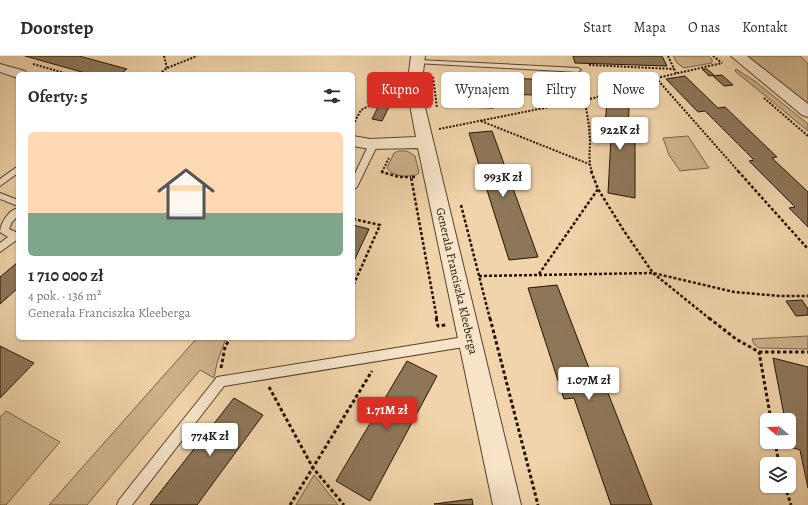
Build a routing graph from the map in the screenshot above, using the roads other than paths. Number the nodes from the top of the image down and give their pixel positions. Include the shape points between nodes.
1 (738, 56) edge
2 (423, 61) edge
3 (0, 68) edge
4 (578, 72) dead end
5 (16, 73) edge
6 (808, 112) edge
7 (433, 132) junction
8 (355, 141) edge
9 (373, 144) junction
10 (16, 171) edge
11 (0, 183) edge
12 (355, 183) edge
13 (0, 196) edge
14 (16, 201) edge
15 (16, 213) edge
16 (16, 236) edge
17 (16, 236) edge
18 (0, 248) edge
19 (470, 341) junction
20 (124, 505) edge
21 (507, 505) edge

1 - 6 street
2 - 4 lane
2 - 7 street, Generała Franciszka Kleeberga via 414,89
3 - 5 street
7 - 9 street
7 - 19 street, Generała Franciszka Kleeberga
8 - 9 street
9 - 12 lane
10 - 11 lane
13 - 14 lane
15 - 16 lane via 8,220 4,231
17 - 18 lane
19 - 20 lane via 221,381
19 - 21 street, Generała Franciszka Kleeberga

